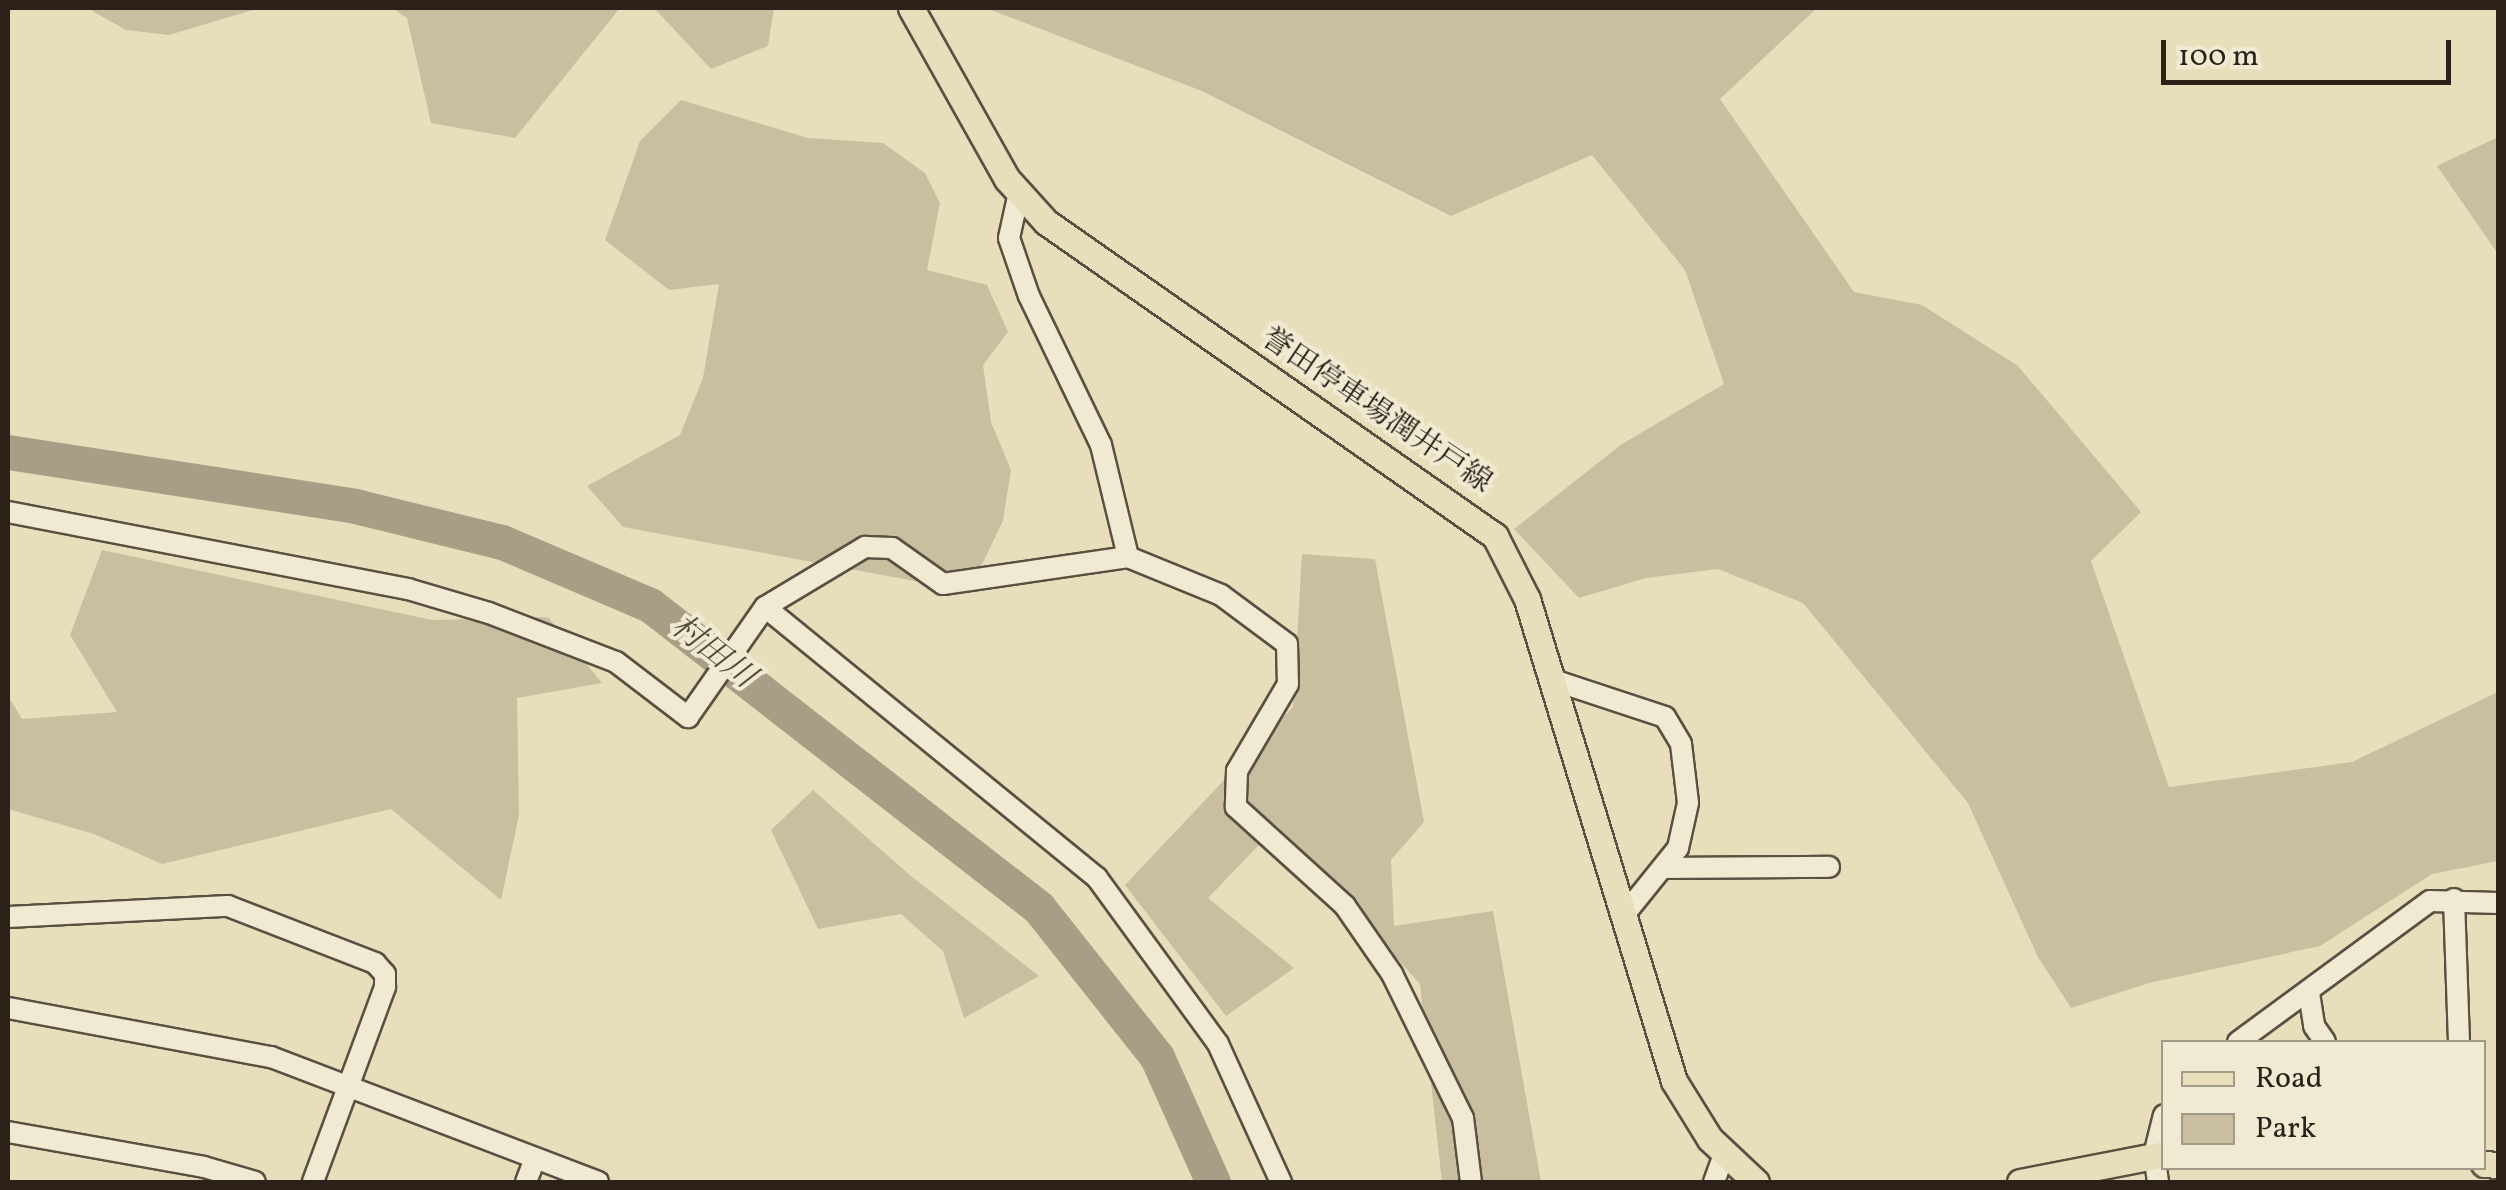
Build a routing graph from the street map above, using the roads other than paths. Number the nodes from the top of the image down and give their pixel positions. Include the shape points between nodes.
1 (911, 8) edge
2 (1018, 197) junction
3 (8, 512) edge
4 (1128, 557) junction
5 (765, 607) junction
6 (1552, 680) junction
7 (1829, 866) dead end
8 (1667, 868) junction
9 (2454, 900) junction
10 (2498, 903) edge
11 (1624, 914) junction
12 (8, 916) edge
13 (2308, 993) junction
14 (8, 1008) edge
15 (2241, 1040) edge
16 (2324, 1040) edge
17 (2460, 1040) edge
18 (349, 1084) junction
19 (8, 1132) edge
20 (2159, 1154) edge
21 (1724, 1155) junction
22 (535, 1159) junction
23 (255, 1182) edge
24 (314, 1182) edge
25 (526, 1182) edge
26 (598, 1182) edge
27 (1281, 1182) edge
28 (1472, 1182) edge
29 (1714, 1182) edge
30 (1756, 1182) edge
31 (2020, 1182) edge
32 (2158, 1182) edge

1 - 2 main road, 誉田停車場潤井戸線
2 - 4 street via 1009,238 1029,296 1100,445
2 - 6 main road, 誉田停車場潤井戸線 via 1094,258 1479,519 1508,554
3 - 5 street via 408,589 489,613 616,662 688,717
4 - 5 street via 943,584 884,545 846,557
4 - 28 street via 1221,595 1287,644 1288,684 1237,771 1236,807 1344,906 1392,974 1463,1118
5 - 27 street via 1097,878 1218,1044
6 - 8 street via 1643,707 1676,732 1688,804
6 - 11 main road, 誉田停車場潤井戸線
7 - 8 street
8 - 11 street
9 - 10 street
9 - 13 street via 2430,900
9 - 17 street
11 - 21 main road, 誉田停車場潤井戸線 via 1674,1081
12 - 18 street via 228,906 375,962 386,974 385,986
13 - 15 street
13 - 16 street
14 - 18 street via 271,1057
18 - 22 street
18 - 24 street
19 - 23 street
20 - 31 main road
20 - 32 street
21 - 29 street
21 - 30 main road, 誉田停車場潤井戸線
22 - 25 street
22 - 26 street

